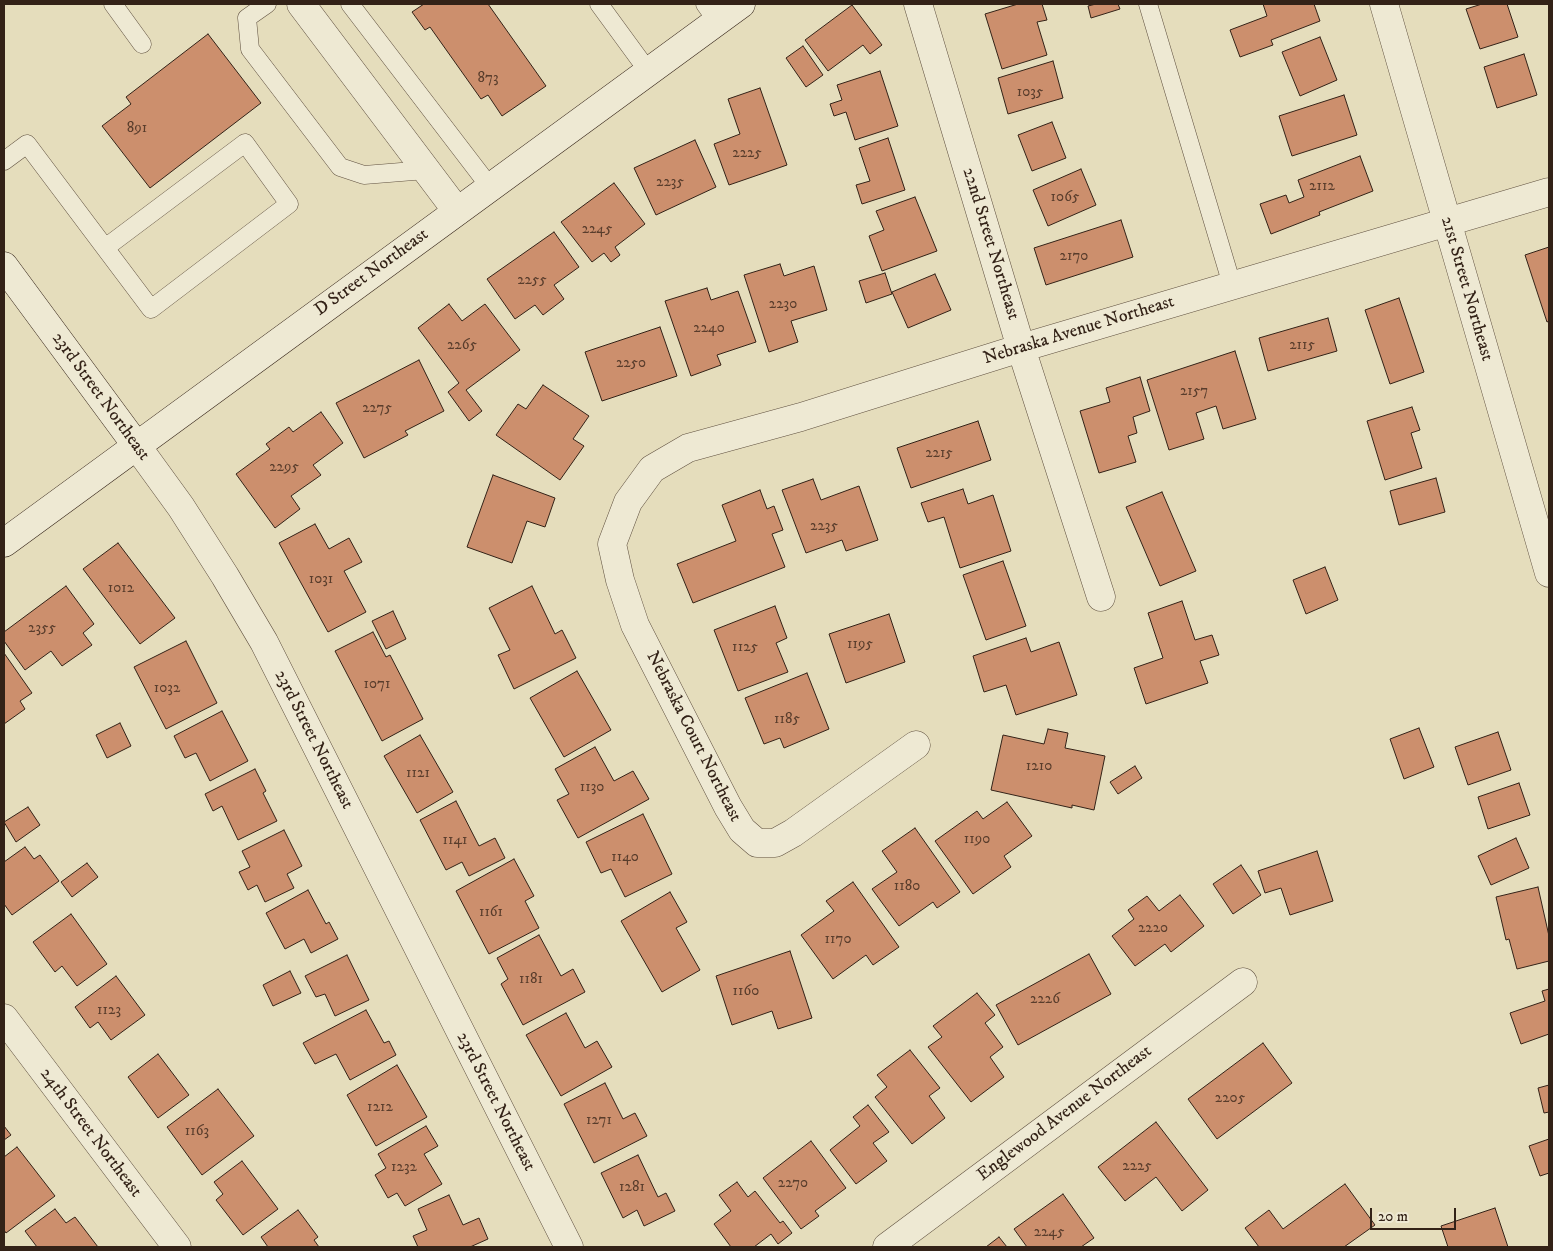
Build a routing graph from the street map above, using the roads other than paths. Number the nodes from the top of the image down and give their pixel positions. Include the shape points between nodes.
1 (112, 4) edge
2 (267, 4) edge
3 (301, 4) edge
4 (350, 4) edge
5 (599, 4) edge
6 (741, 4) edge
7 (918, 4) edge
8 (1148, 4) edge
9 (1384, 4) edge
10 (711, 12) edge
11 (142, 44) dead end
12 (648, 71) junction
13 (4, 161) edge
14 (426, 170) junction
15 (490, 187) junction
16 (1549, 192) edge
17 (457, 211) junction
18 (1446, 222) junction
19 (105, 248) junction
20 (4, 266) edge
21 (1232, 285) junction
22 (1021, 348) junction
23 (136, 445) junction
24 (628, 502) joint
25 (4, 543) edge
26 (1549, 573) edge
27 (1101, 597) dead end
28 (916, 745) dead end
29 (1243, 982) dead end
30 (4, 1018) edge
31 (177, 1247) edge
32 (569, 1247) edge
33 (888, 1247) edge

1 - 11 lane
2 - 14 lane via 247,18 250,49 340,167 364,175
3 - 14 street
4 - 15 lane
5 - 12 lane
6 - 10 street, D Street Northeast
7 - 22 street, 22nd Street Northeast
8 - 21 lane
9 - 18 street, 21st Street Northeast
10 - 12 street, D Street Northeast
12 - 15 street, D Street Northeast
13 - 19 lane via 27,144
14 - 17 street
15 - 17 street, D Street Northeast
16 - 18 street, Nebraska Avenue Northeast
17 - 23 street, D Street Northeast
18 - 21 street, Nebraska Avenue Northeast
18 - 26 street, 21st Street Northeast
19 - 19 lane via 151,309 289,204 245,143
20 - 23 street, 23rd Street Northeast
21 - 22 street, Nebraska Avenue Northeast
22 - 24 street, Nebraska Avenue Northeast via 801,417 688,448 652,469
22 - 27 street, 22nd Street Northeast
23 - 25 street, D Street Northeast
23 - 32 street, 23rd Street Northeast via 181,507 264,642
24 - 28 street, Nebraska Court Northeast via 612,544 635,624 728,806 742,830 757,843 775,843 794,832
29 - 33 street, Englewood Avenue Northeast
30 - 31 street, 24th Street Northeast

